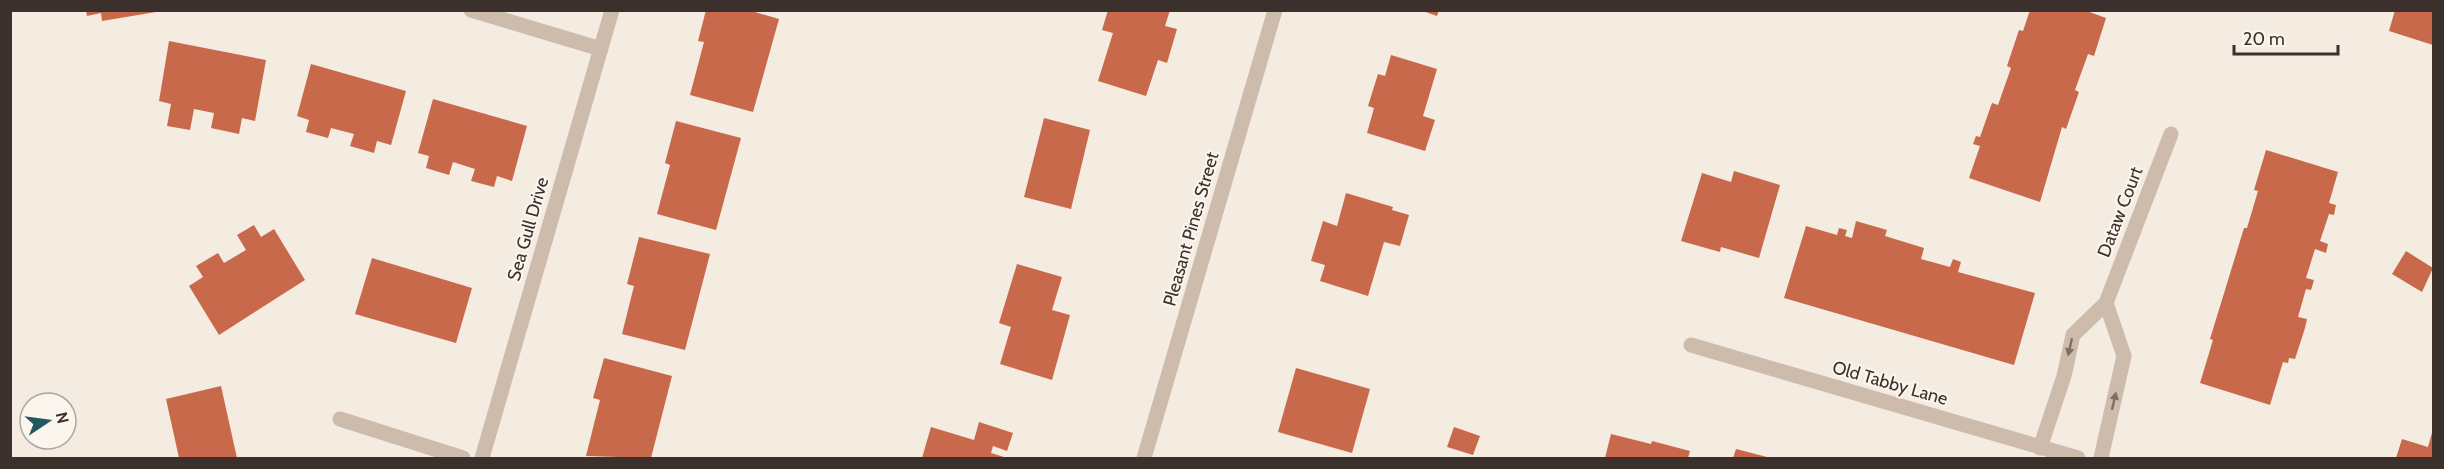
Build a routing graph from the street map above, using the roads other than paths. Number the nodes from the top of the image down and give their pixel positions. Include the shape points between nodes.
1 (471, 10) edge
2 (612, 10) edge
3 (1275, 10) edge
4 (601, 49) junction
5 (2171, 135) dead end
6 (2106, 303) junction
7 (1691, 345) dead end
8 (340, 419) dead end
9 (2040, 448) junction
10 (463, 459) edge
11 (482, 459) edge
12 (1144, 459) edge
13 (2078, 459) edge
14 (2101, 459) edge

1 - 4 street
2 - 4 street, Sea Gull Drive
3 - 12 street, Pleasant Pines Street
4 - 11 street, Sea Gull Drive
5 - 6 street, Dataw Court
6 -> 9 street, Dataw Court via 2073,335
14 -> 6 street via 2124,356
7 - 9 street, Old Tabby Lane
8 - 10 street
9 - 13 street, Old Tabby Lane

